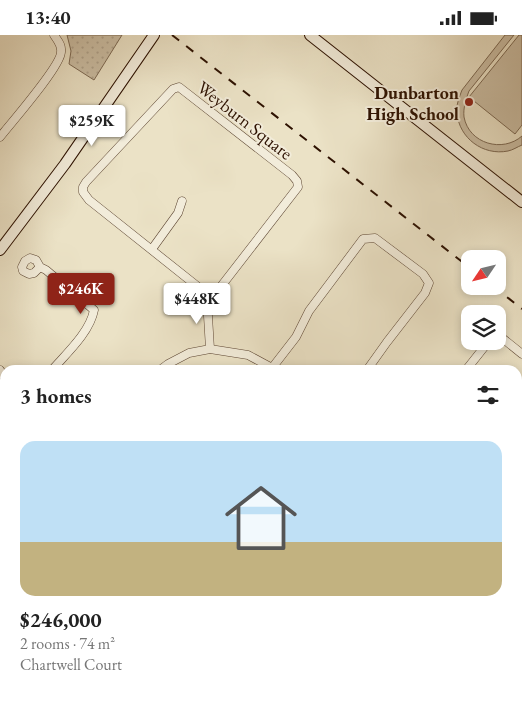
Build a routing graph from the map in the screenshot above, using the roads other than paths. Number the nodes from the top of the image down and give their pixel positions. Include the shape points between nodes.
1 (54, 35) edge
2 (154, 35) edge
3 (310, 35) edge
4 (0, 137) edge
5 (182, 201) dead end
6 (522, 202) edge
7 (152, 249) junction
8 (0, 250) edge
9 (40, 267) dead end
10 (205, 298) junction
11 (506, 341) edge
12 (210, 349) junction
13 (482, 350) edge
14 (522, 354) edge
15 (56, 365) edge
16 (167, 365) edge
17 (266, 365) edge
18 (276, 365) edge
19 (370, 365) edge
20 (470, 365) edge

1 - 4 street via 61,44 62,54
2 - 8 street via 66,164
3 - 6 street
5 - 7 street via 178,213
7 - 10 street, Weyburn Square via 197,286
7 - 10 street, Weyburn Square via 89,200 83,187 173,89 179,87 292,175 298,187 219,289
9 - 15 street via 94,310 85,332
10 - 12 street
11 - 14 street
12 - 16 street via 189,353
12 - 17 street via 248,355
13 - 20 street
18 - 19 street via 296,337 309,311 363,239 375,238 423,274 429,283 425,293

